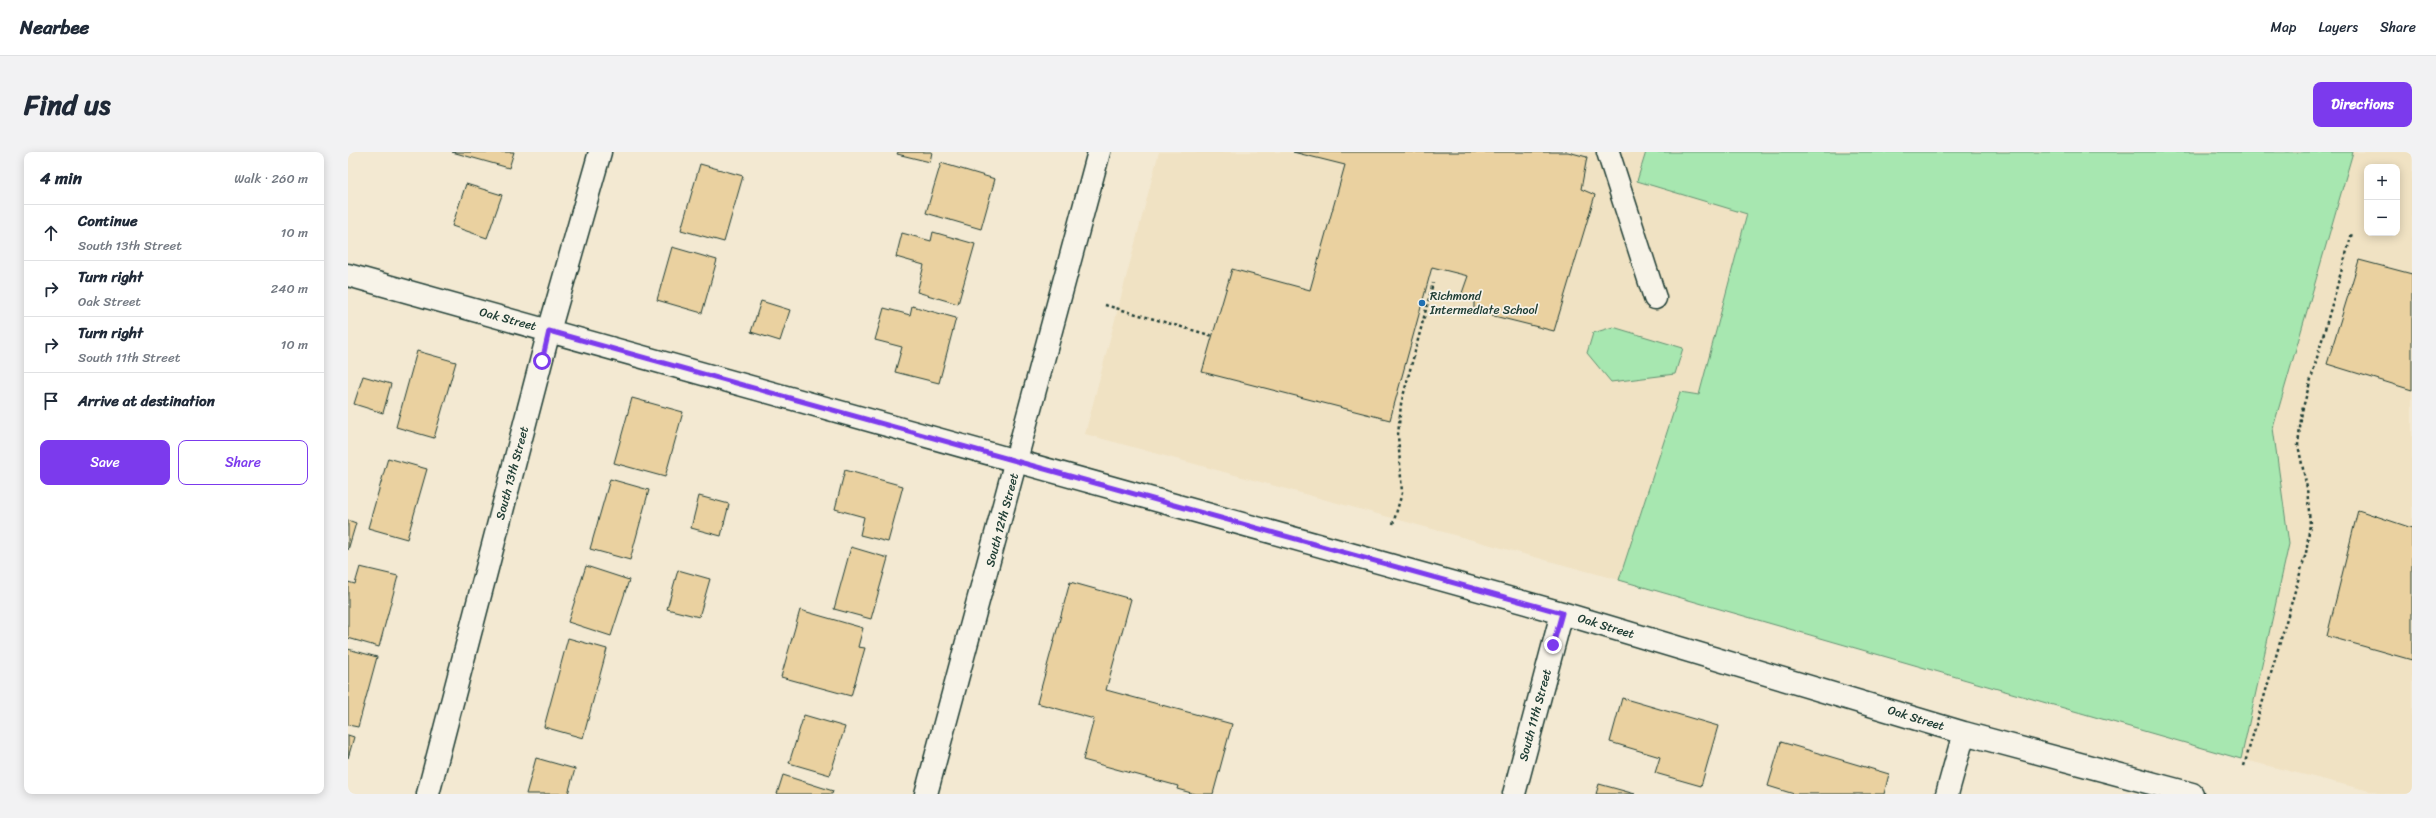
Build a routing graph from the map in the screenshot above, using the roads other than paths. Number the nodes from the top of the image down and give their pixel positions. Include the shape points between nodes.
1 (600, 152) edge
2 (1100, 152) edge
3 (1608, 152) edge
4 (348, 275) edge
5 (1655, 298) dead end
6 (549, 331) junction
7 (1018, 462) junction
8 (1562, 613) junction
9 (1964, 732) junction
10 (428, 794) edge
11 (926, 794) edge
12 (1514, 794) edge
13 (1947, 794) edge
14 (2192, 794) edge

1 - 6 street, South 13th Street
2 - 7 street, South 12th Street
3 - 5 street
4 - 6 street, Oak Street
6 - 7 street, Oak Street
6 - 10 street, South 13th Street
7 - 8 street, Oak Street
7 - 11 street, South 12th Street
8 - 9 street, Oak Street
8 - 12 street, South 11th Street
9 - 13 street
9 - 14 street, Oak Street

